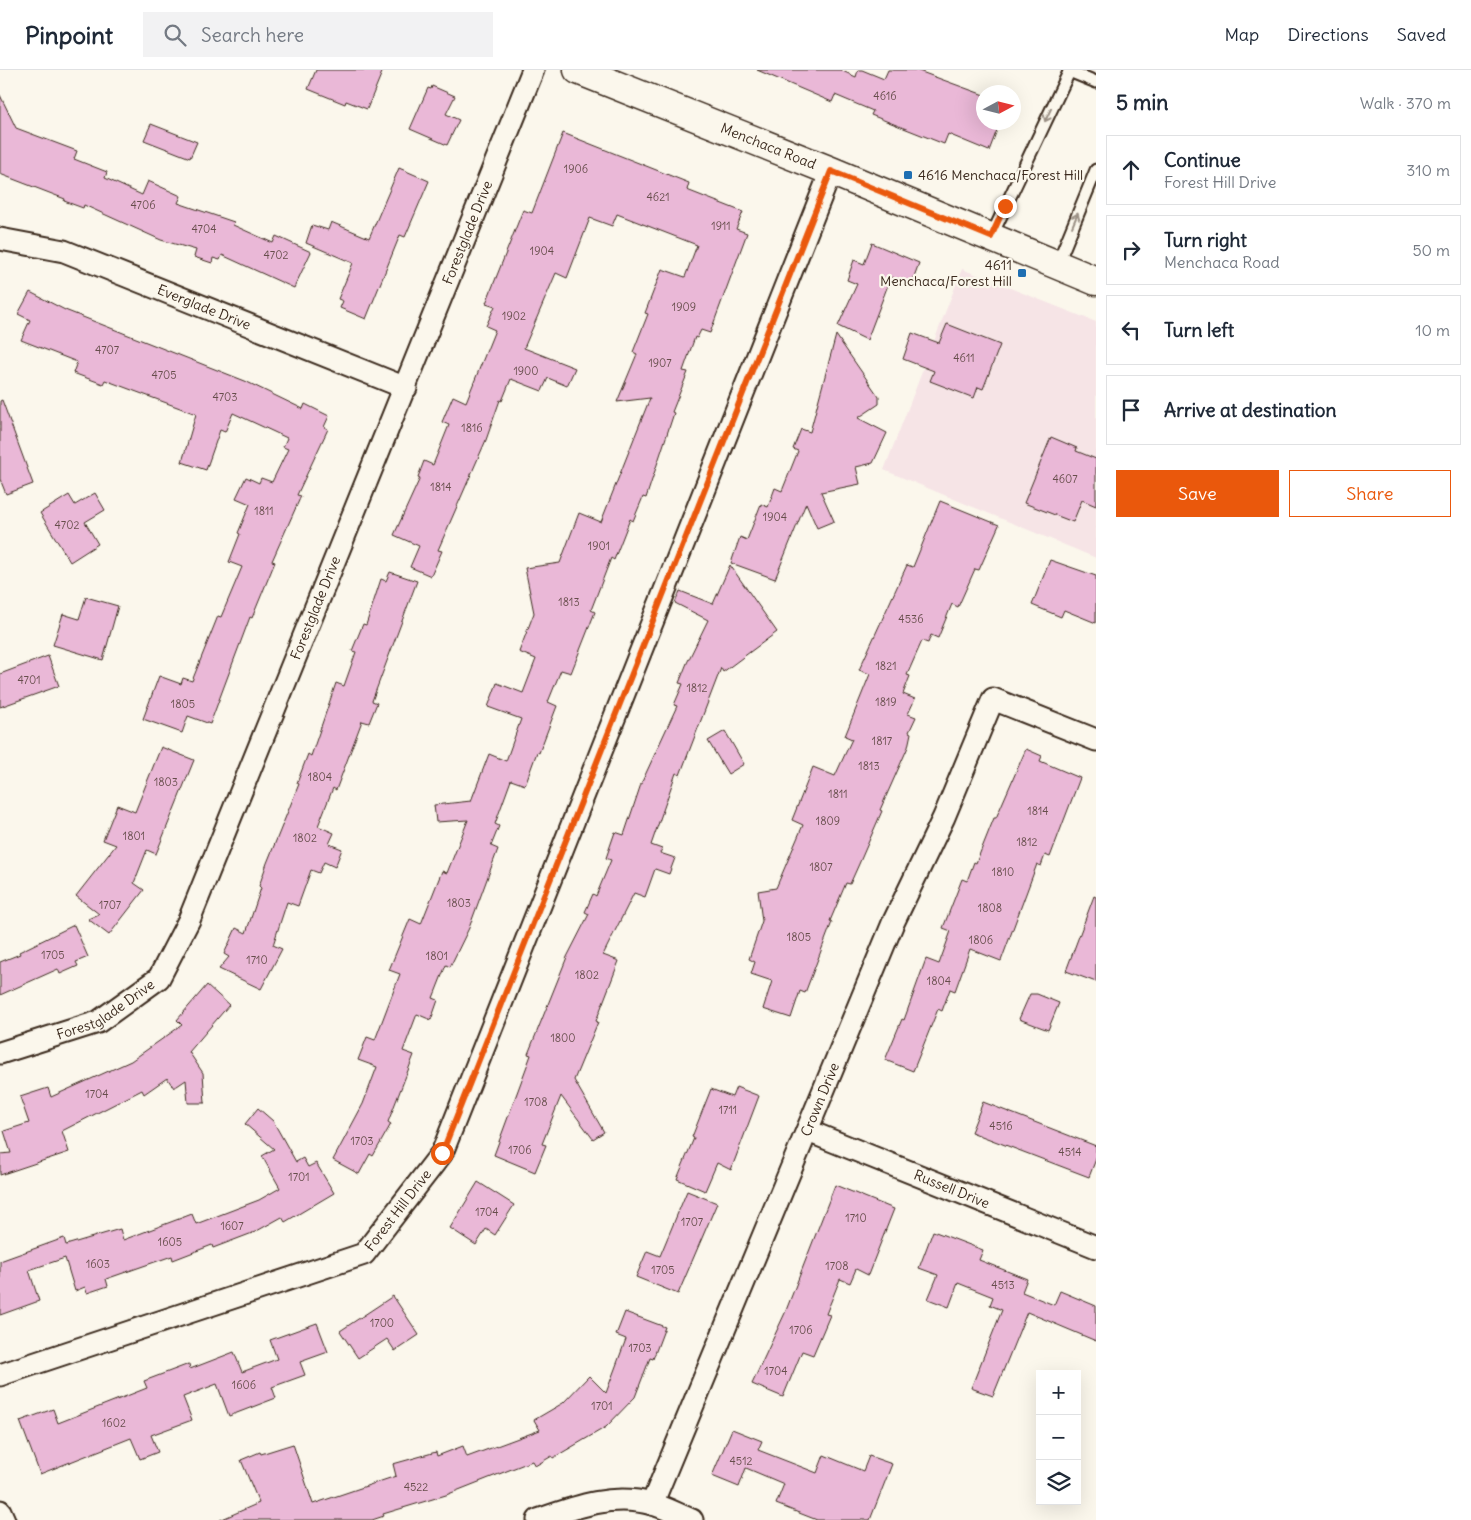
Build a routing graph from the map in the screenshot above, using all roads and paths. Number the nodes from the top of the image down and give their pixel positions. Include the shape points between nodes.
1 (533, 70) edge
2 (578, 70) edge
3 (1069, 71) edge
4 (1096, 82) edge
5 (1096, 170) edge
6 (831, 171) junction
7 (991, 237) junction
8 (0, 239) edge
9 (1057, 265) junction
10 (1096, 281) edge
11 (406, 388) junction
12 (1096, 740) edge
13 (0, 1053) edge
14 (808, 1132) junction
15 (1096, 1246) edge
16 (0, 1375) edge
17 (652, 1504) junction
18 (0, 1511) edge
19 (4, 1520) edge
20 (538, 1520) edge
21 (692, 1520) edge

1 - 11 street, Forestglade Drive
2 - 6 main road, Menchaca Road
3 - 4 lane
3 -> 7 lane
9 -> 5 lane
6 - 7 main road, Menchaca Road
6 - 16 street, Forest Hill Drive via 442,1153 364,1254
7 - 9 main road, Menchaca Road
8 - 11 street, Everglade Drive via 64,251
9 - 10 main road, Menchaca Road
11 - 13 street, Forestglade Drive via 189,920 159,978 98,1022
12 - 14 street, Crown Drive via 992,699 944,817 893,923
14 - 15 street, Russell Drive
14 - 17 street, Crown Drive
17 - 20 street via 621,1499 588,1503
17 - 21 street
18 - 19 street

